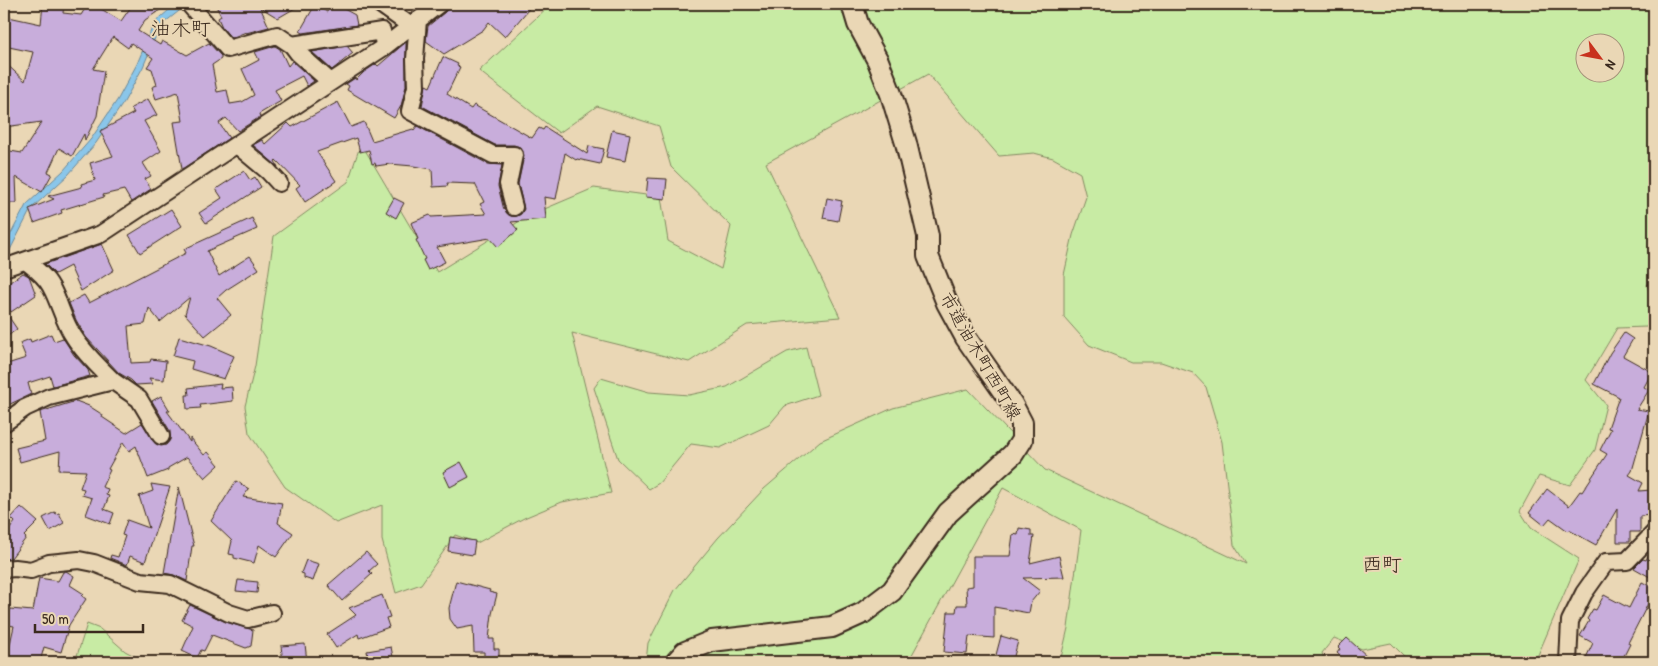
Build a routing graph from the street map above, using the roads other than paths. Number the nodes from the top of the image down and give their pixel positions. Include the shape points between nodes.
1 (190, 4) edge
2 (380, 4) edge
3 (439, 4) edge
4 (852, 4) edge
5 (414, 23) junction
6 (292, 45) junction
7 (384, 47) junction
8 (329, 83) junction
9 (237, 145) junction
10 (279, 183) dead end
11 (514, 207) dead end
12 (28, 260) junction
13 (4, 268) edge
14 (113, 381) junction
15 (4, 422) edge
16 (160, 436) dead end
17 (1654, 533) edge
18 (4, 569) edge
19 (272, 612) dead end
20 (676, 662) edge
21 (1568, 662) edge

1 - 6 street via 228,49 277,35
2 - 5 street
3 - 5 street
4 - 20 street, 市道油木町西町線 via 891,94 906,143 928,236 928,256 947,303 966,338 1022,423 1022,440 1013,454 948,513 892,591 862,614 832,627 712,641 685,652
5 - 7 street
5 - 11 street via 416,87 410,111 493,154 514,155 508,184
6 - 7 street via 382,31
6 - 8 street
7 - 8 street
8 - 9 street
9 - 10 street
9 - 12 street via 101,234
12 - 13 street
12 - 14 street via 51,287 74,338
14 - 15 street via 48,397
14 - 16 street via 139,399
17 - 21 street via 1627,561 1606,562 1584,593 1570,621
18 - 19 street via 31,570 49,563 79,560 140,581 170,584 248,619

